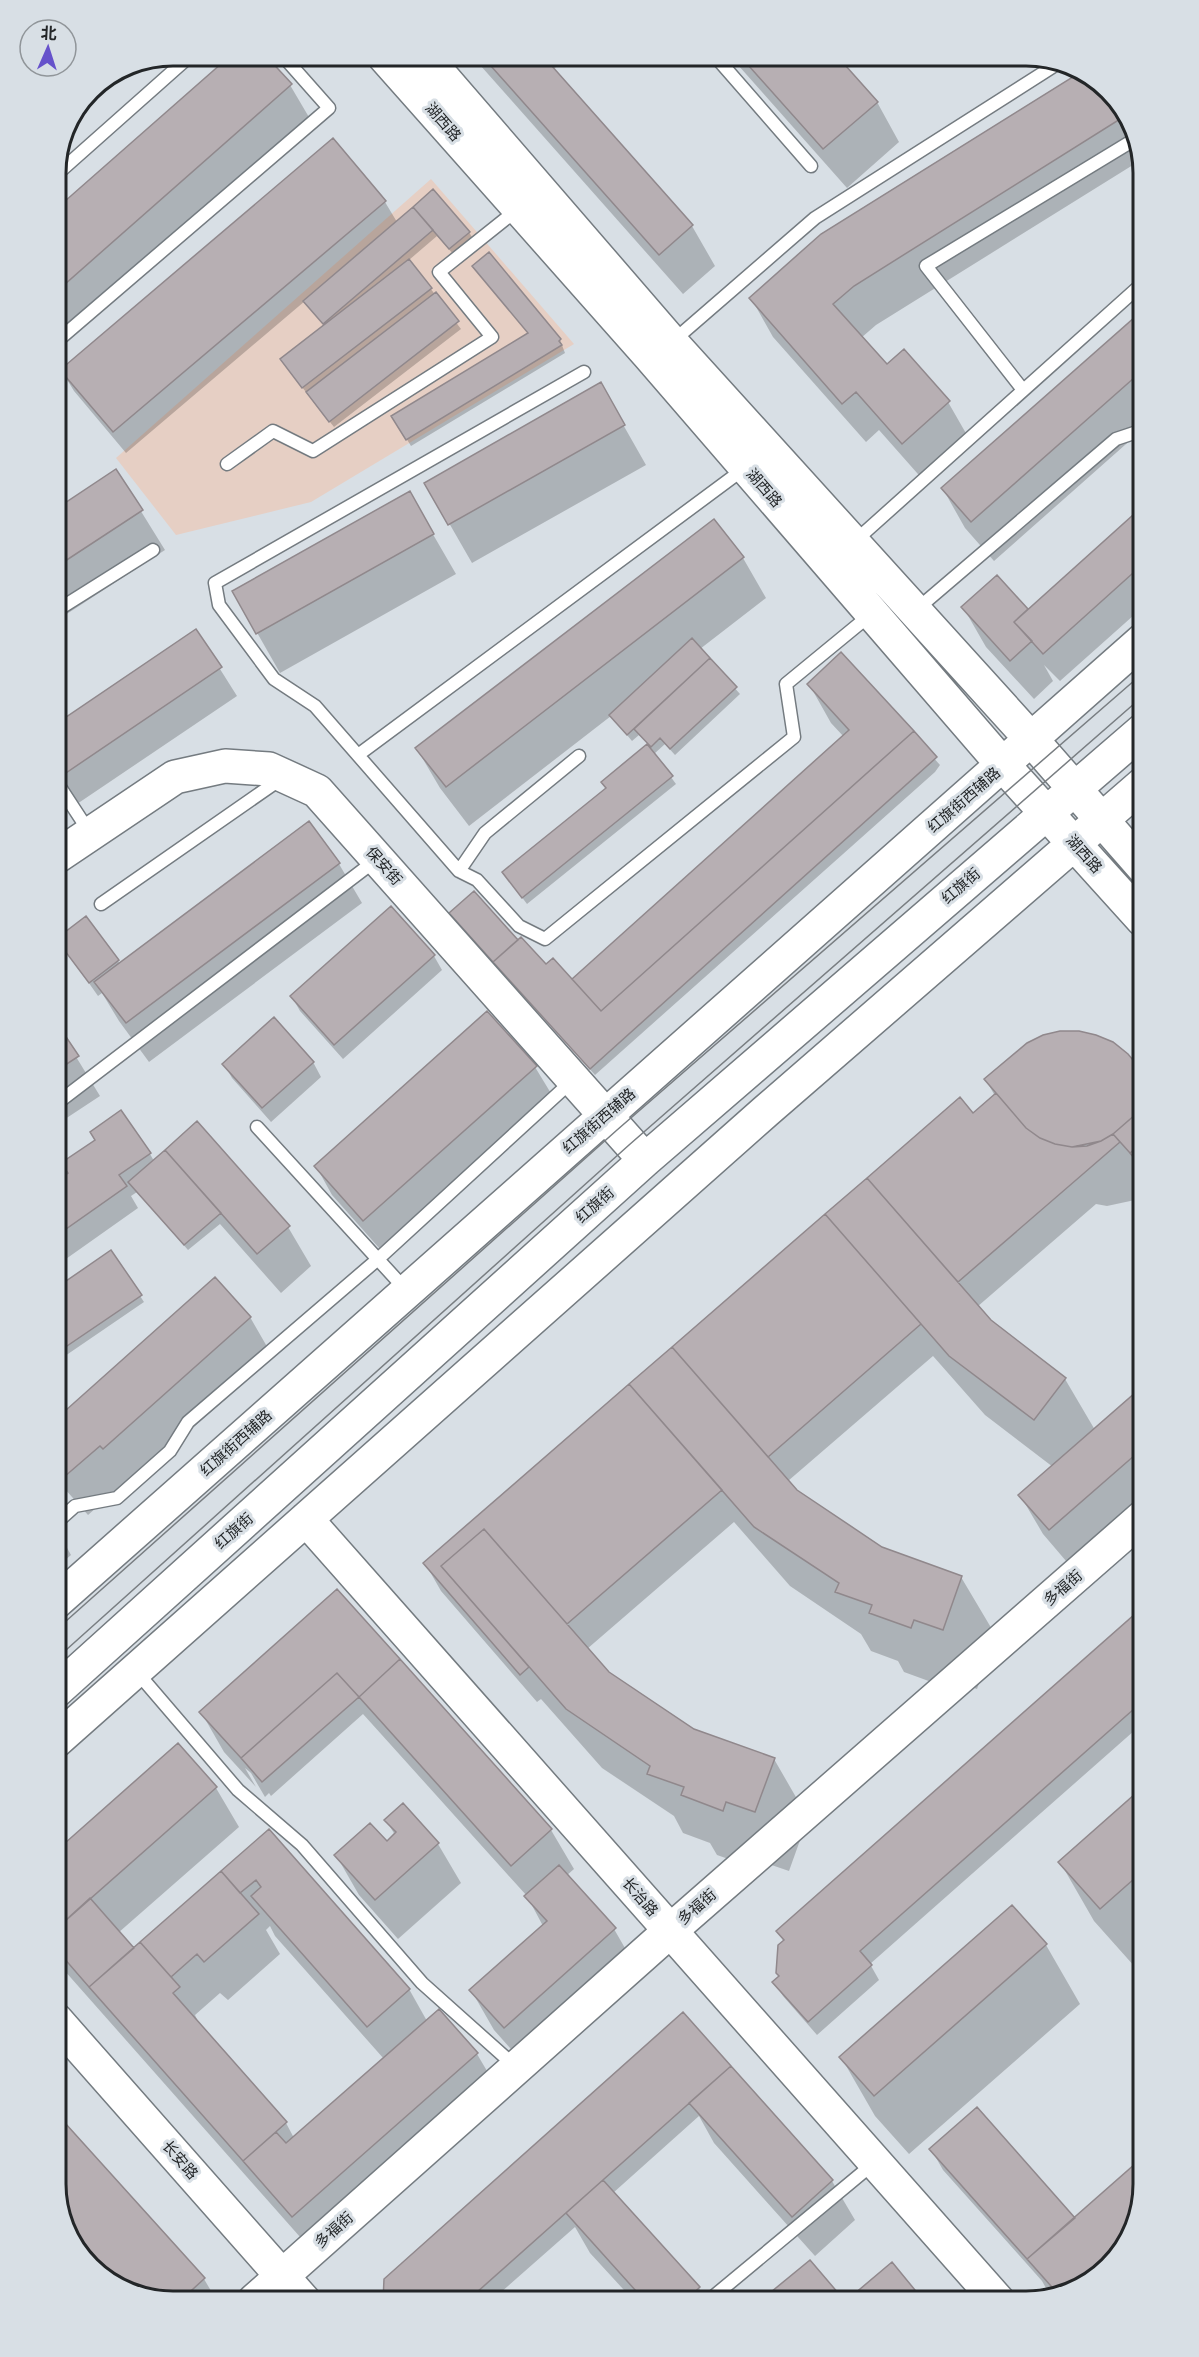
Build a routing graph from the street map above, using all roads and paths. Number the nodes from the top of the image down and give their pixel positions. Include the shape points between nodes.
1 (179, 66) edge
2 (292, 66) edge
3 (393, 66) edge
4 (433, 66) edge
5 (724, 66) edge
6 (1050, 69) edge
7 (1128, 143) edge
8 (66, 166) edge
9 (811, 166) dead end
10 (519, 208) junction
11 (1133, 292) edge
12 (66, 333) edge
13 (672, 343) junction
14 (584, 372) dead end
15 (1023, 390) junction
16 (1133, 434) edge
17 (227, 464) dead end
18 (746, 467) junction
19 (853, 543) junction
20 (153, 550) dead end
21 (66, 605) edge
22 (915, 611) junction
23 (872, 613) junction
24 (1133, 649) edge
25 (1031, 739) junction
26 (1133, 739) edge
27 (358, 755) junction
28 (579, 756) dead end
29 (1004, 765) junction
30 (285, 776) junction
31 (1075, 789) junction
32 (1133, 793) edge
33 (66, 797) edge
34 (1046, 812) junction
35 (1102, 820) junction
36 (91, 834) junction
37 (1075, 844) junction
38 (66, 850) edge
39 (1133, 856) edge
40 (377, 859) junction
41 (459, 871) junction
42 (101, 904) dead end
43 (1133, 909) edge
44 (573, 1080) junction
45 (66, 1096) edge
46 (605, 1116) junction
47 (257, 1126) dead end
48 (645, 1160) junction
49 (378, 1259) junction
50 (407, 1291) junction
51 (66, 1514) edge
52 (306, 1519) junction
53 (1133, 1526) edge
54 (66, 1593) edge
55 (135, 1670) junction
56 (66, 1682) edge
57 (66, 1732) edge
58 (670, 1931) junction
59 (66, 2031) edge
60 (517, 2068) junction
61 (875, 2163) junction
62 (282, 2277) junction
63 (266, 2291) edge
64 (295, 2291) edge
65 (720, 2291) edge
66 (989, 2291) edge

1 - 8 lane
2 - 12 lane via 329,108
3 - 10 main road, 湖西路
4 - 13 main road, 湖西路
5 - 9 lane
6 - 13 lane via 815,218
7 - 15 lane via 926,266
10 - 17 lane via 439,272 492,337 313,451 273,431
10 - 18 main road, 湖西路
11 - 15 lane
13 - 19 main road, 湖西路
14 - 27 lane via 215,583 219,605 274,679 315,706
15 - 19 lane
16 - 22 lane via 1116,440
18 - 23 main road, 湖西路
18 - 27 lane
19 - 22 main road, 湖西路
20 - 21 lane
22 - 25 main road, 湖西路
23 - 29 main road, 湖西路
23 - 41 lane via 786,684 794,736 545,939 519,926 477,880
24 - 25 main road, 红旗街西辅路
25 - 29 main road, 红旗街西辅路
25 - 31 main road, 湖西路
26 - 31 main road, 红旗街
27 - 41 lane
28 - 41 lane via 484,833
29 - 34 main road, 湖西路
29 - 46 main road, 红旗街西辅路
30 - 36 main road, 保安街 via 269,768 225,766 175,777
30 - 40 main road, 保安街 via 317,791
30 - 42 lane
31 - 34 main road, 红旗街
31 - 35 main road, 湖西路
32 - 35 main road
33 - 36 lane
34 - 37 main road, 湖西路
34 - 48 main road, 红旗街
35 - 37 main road
35 - 39 main road, 湖西路
36 - 38 main road, 保安街
37 - 43 main road, 湖西路
37 - 52 main road via 766,1111
40 - 44 main road, 保安街
40 - 45 lane
44 - 46 main road, 保安街
44 - 49 lane
46 - 48 main road, 保安街
46 - 50 main road, 红旗街西辅路
47 - 49 lane
48 - 56 main road, 红旗街
49 - 50 lane
49 - 51 lane via 188,1422 170,1451 117,1498 75,1506
50 - 54 main road, 红旗街西辅路
52 - 55 main road
52 - 58 main road, 长治路
53 - 58 main road, 多福街
55 - 57 main road
55 - 60 lane via 238,1790 302,1845 423,1983
58 - 60 main road, 多福街
58 - 61 main road, 长治路
59 - 62 main road, 长安路
60 - 62 main road, 多福街
61 - 65 lane
61 - 66 main road, 长治路
62 - 63 main road, 多福街
62 - 64 main road, 长安路

